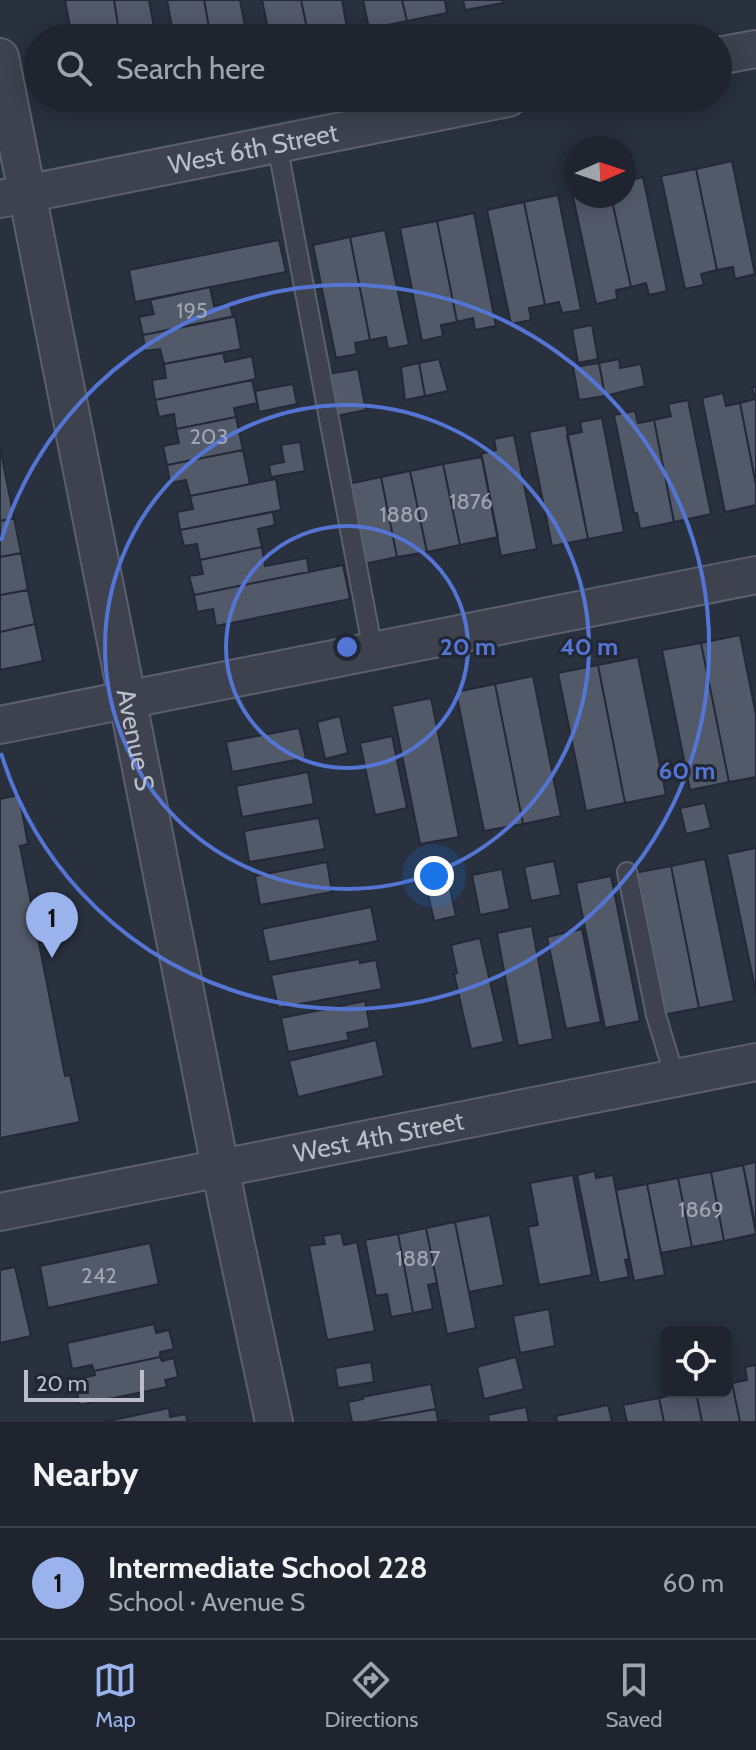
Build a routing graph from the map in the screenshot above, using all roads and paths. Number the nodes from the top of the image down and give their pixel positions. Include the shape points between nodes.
1 (756, 49) edge
2 (732, 53) edge
3 (0, 57) edge
4 (438, 112) edge
5 (277, 144) junction
6 (13, 196) edge
7 (756, 575) edge
8 (373, 651) junction
9 (128, 699) junction
10 (0, 725) edge
11 (627, 872) dead end
12 (756, 1062) edge
13 (675, 1078) junction
14 (220, 1169) junction
15 (0, 1212) edge
16 (274, 1422) edge

1 - 2 street
3 - 6 street, Avenue S
4 - 5 street, West 6th Street
5 - 6 street, West 6th Street
5 - 8 lane
6 - 9 street, Avenue S
7 - 8 street
8 - 9 street
9 - 10 street
9 - 14 street, Avenue S
11 - 13 lane via 656,1015
12 - 13 street, West 4th Street
13 - 14 street, West 4th Street
14 - 15 street, West 4th Street
14 - 16 street, Avenue S

